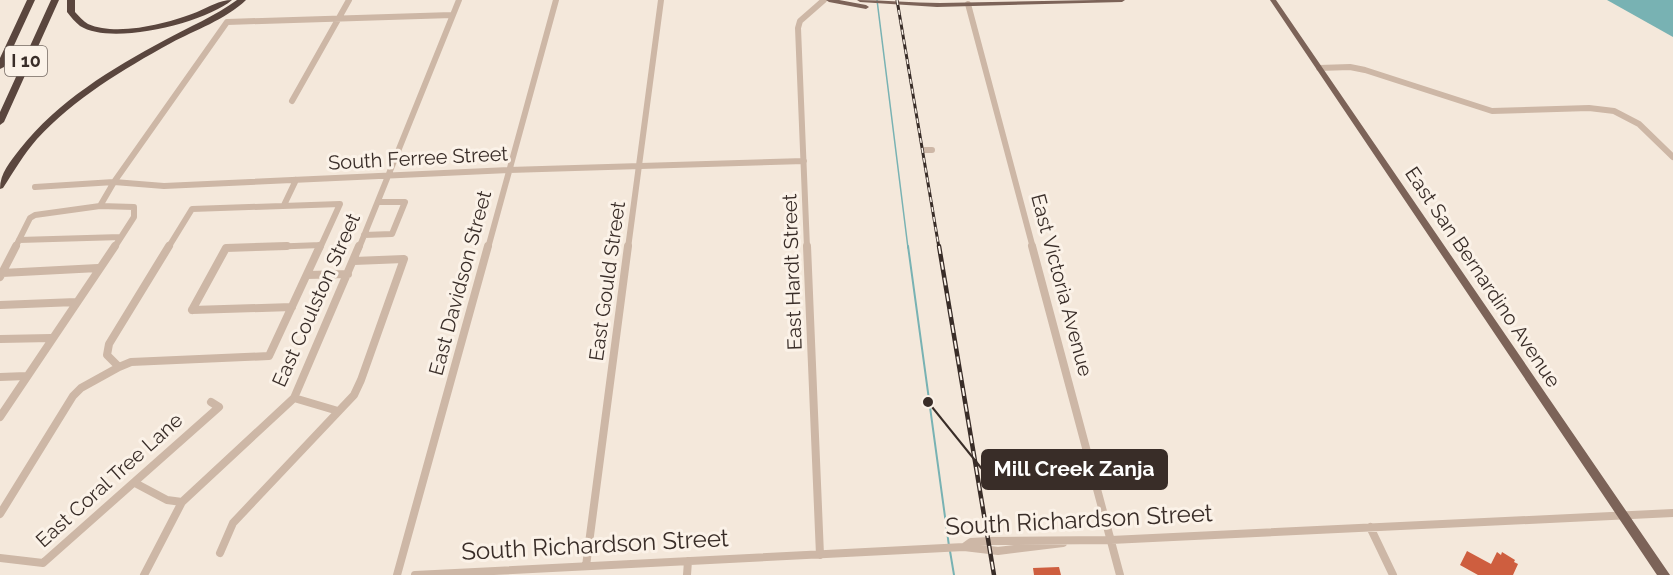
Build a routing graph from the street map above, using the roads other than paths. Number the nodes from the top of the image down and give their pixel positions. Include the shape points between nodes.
1 (31, 0) edge
2 (55, 0) edge
3 (71, 0) edge
4 (228, 0) edge
5 (242, 0) edge
6 (349, 0) edge
7 (459, 0) edge
8 (556, 0) edge
9 (661, 0) edge
10 (824, 0) edge
11 (829, 0) edge
12 (860, 0) edge
13 (1115, 0) edge
14 (1122, 0) edge
15 (1273, 0) edge
16 (867, 4) edge
17 (968, 4) junction
18 (452, 15) junction
19 (339, 18) junction
20 (0, 67) edge
21 (1319, 68) junction
22 (292, 101) dead end
23 (0, 123) edge
24 (1673, 157) edge
25 (804, 161) junction
26 (639, 166) junction
27 (509, 170) junction
28 (386, 177) junction
29 (296, 180) junction
30 (114, 182) junction
31 (0, 186) edge
32 (35, 187) dead end
33 (378, 202) junction
34 (284, 205) junction
35 (100, 206) junction
36 (364, 235) junction
37 (121, 237) junction
38 (19, 240) junction
39 (321, 245) junction
40 (354, 261) junction
41 (98, 268) junction
42 (348, 274) junction
43 (1, 275) edge
44 (307, 275) junction
45 (76, 302) junction
46 (0, 305) edge
47 (292, 307) junction
48 (51, 338) junction
49 (0, 339) edge
50 (119, 367) junction
51 (26, 376) junction
52 (0, 377) edge
53 (294, 398) junction
54 (211, 402) dead end
55 (338, 411) junction
56 (0, 417) edge
57 (135, 483) junction
58 (182, 502) junction
59 (1673, 513) edge
60 (0, 514) edge
61 (1624, 516) junction
62 (1370, 527) junction
63 (1111, 540) junction
64 (220, 553) dead end
65 (820, 555) junction
66 (4, 558) edge
67 (688, 561) junction
68 (586, 566) junction
69 (517, 573) edge
70 (144, 575) edge
71 (397, 575) edge
72 (416, 575) edge
73 (687, 575) edge
74 (1120, 575) edge
75 (1393, 575) edge
76 (1664, 575) edge

1 - 20 highway, I 10
2 - 23 highway, I 10
3 - 4 highway via 70,12 84,25 122,30 172,24
5 - 31 highway via 120,67 61,109 9,168
6 - 19 street
7 - 18 street, East Coulston Street
8 - 27 street, East Davidson Street
9 - 26 street, East Gould Street
10 - 25 street, East Hardt Street via 799,25
11 - 16 main road
12 - 16 main road
13 - 14 main road
13 - 17 main road
15 - 21 main road, East San Bernardino Avenue
16 - 17 main road via 927,8
17 - 63 street, East Victoria Avenue
18 - 19 street
18 - 28 street, East Coulston Street
19 - 22 street
19 - 30 street via 226,22
21 - 24 street via 1358,68 1492,111 1607,110 1633,120
21 - 61 main road, East San Bernardino Avenue
25 - 26 street, South Ferree Street
25 - 65 street, East Hardt Street
26 - 27 street, South Ferree Street
26 - 68 street, East Gould Street
27 - 28 street, South Ferree Street
27 - 71 street, East Davidson Street
28 - 29 street, South Ferree Street
28 - 33 street, East Coulston Street
29 - 30 street, South Ferree Street via 164,186
29 - 34 street
30 - 32 street, South Ferree Street
30 - 35 street
33 - 36 street, East Coulston Street
33 - 36 street via 405,202 392,234
34 - 39 street via 340,204
34 - 50 street via 192,209 109,344 107,355
35 - 37 street via 134,207 134,217
35 - 38 street via 34,215
36 - 40 street, East Coulston Street
37 - 38 street
37 - 41 street
38 - 43 street
39 - 44 street
39 - 47 street via 226,248 192,310
40 - 42 street, East Coulston Street
40 - 55 street via 404,260 361,380
41 - 43 street
41 - 45 street
42 - 44 street
42 - 53 street, East Coulston Street
44 - 47 street
45 - 46 street
45 - 48 street
47 - 50 street via 269,356 139,361
48 - 49 street
48 - 51 street
50 - 60 street via 73,396
51 - 52 street
51 - 56 street
53 - 55 street
53 - 58 street, East Coulston Street
54 - 57 street, East Coral Tree Lane via 219,407
55 - 64 street via 233,522
57 - 58 street via 167,500
57 - 66 street, East Coral Tree Lane via 43,563
58 - 70 street, East Coulston Street
59 - 61 street, South Richardson Street
61 - 62 street, South Richardson Street
61 - 76 main road, East San Bernardino Avenue
62 - 63 street, South Richardson Street
62 - 75 street
63 - 65 street, South Richardson Street via 1070,541 1043,548 972,551 964,547
63 - 74 street, East Victoria Avenue
65 - 67 street, South Richardson Street
67 - 68 street, South Richardson Street
67 - 73 street
68 - 69 street, South Richardson Street
69 - 72 street, South Richardson Street

